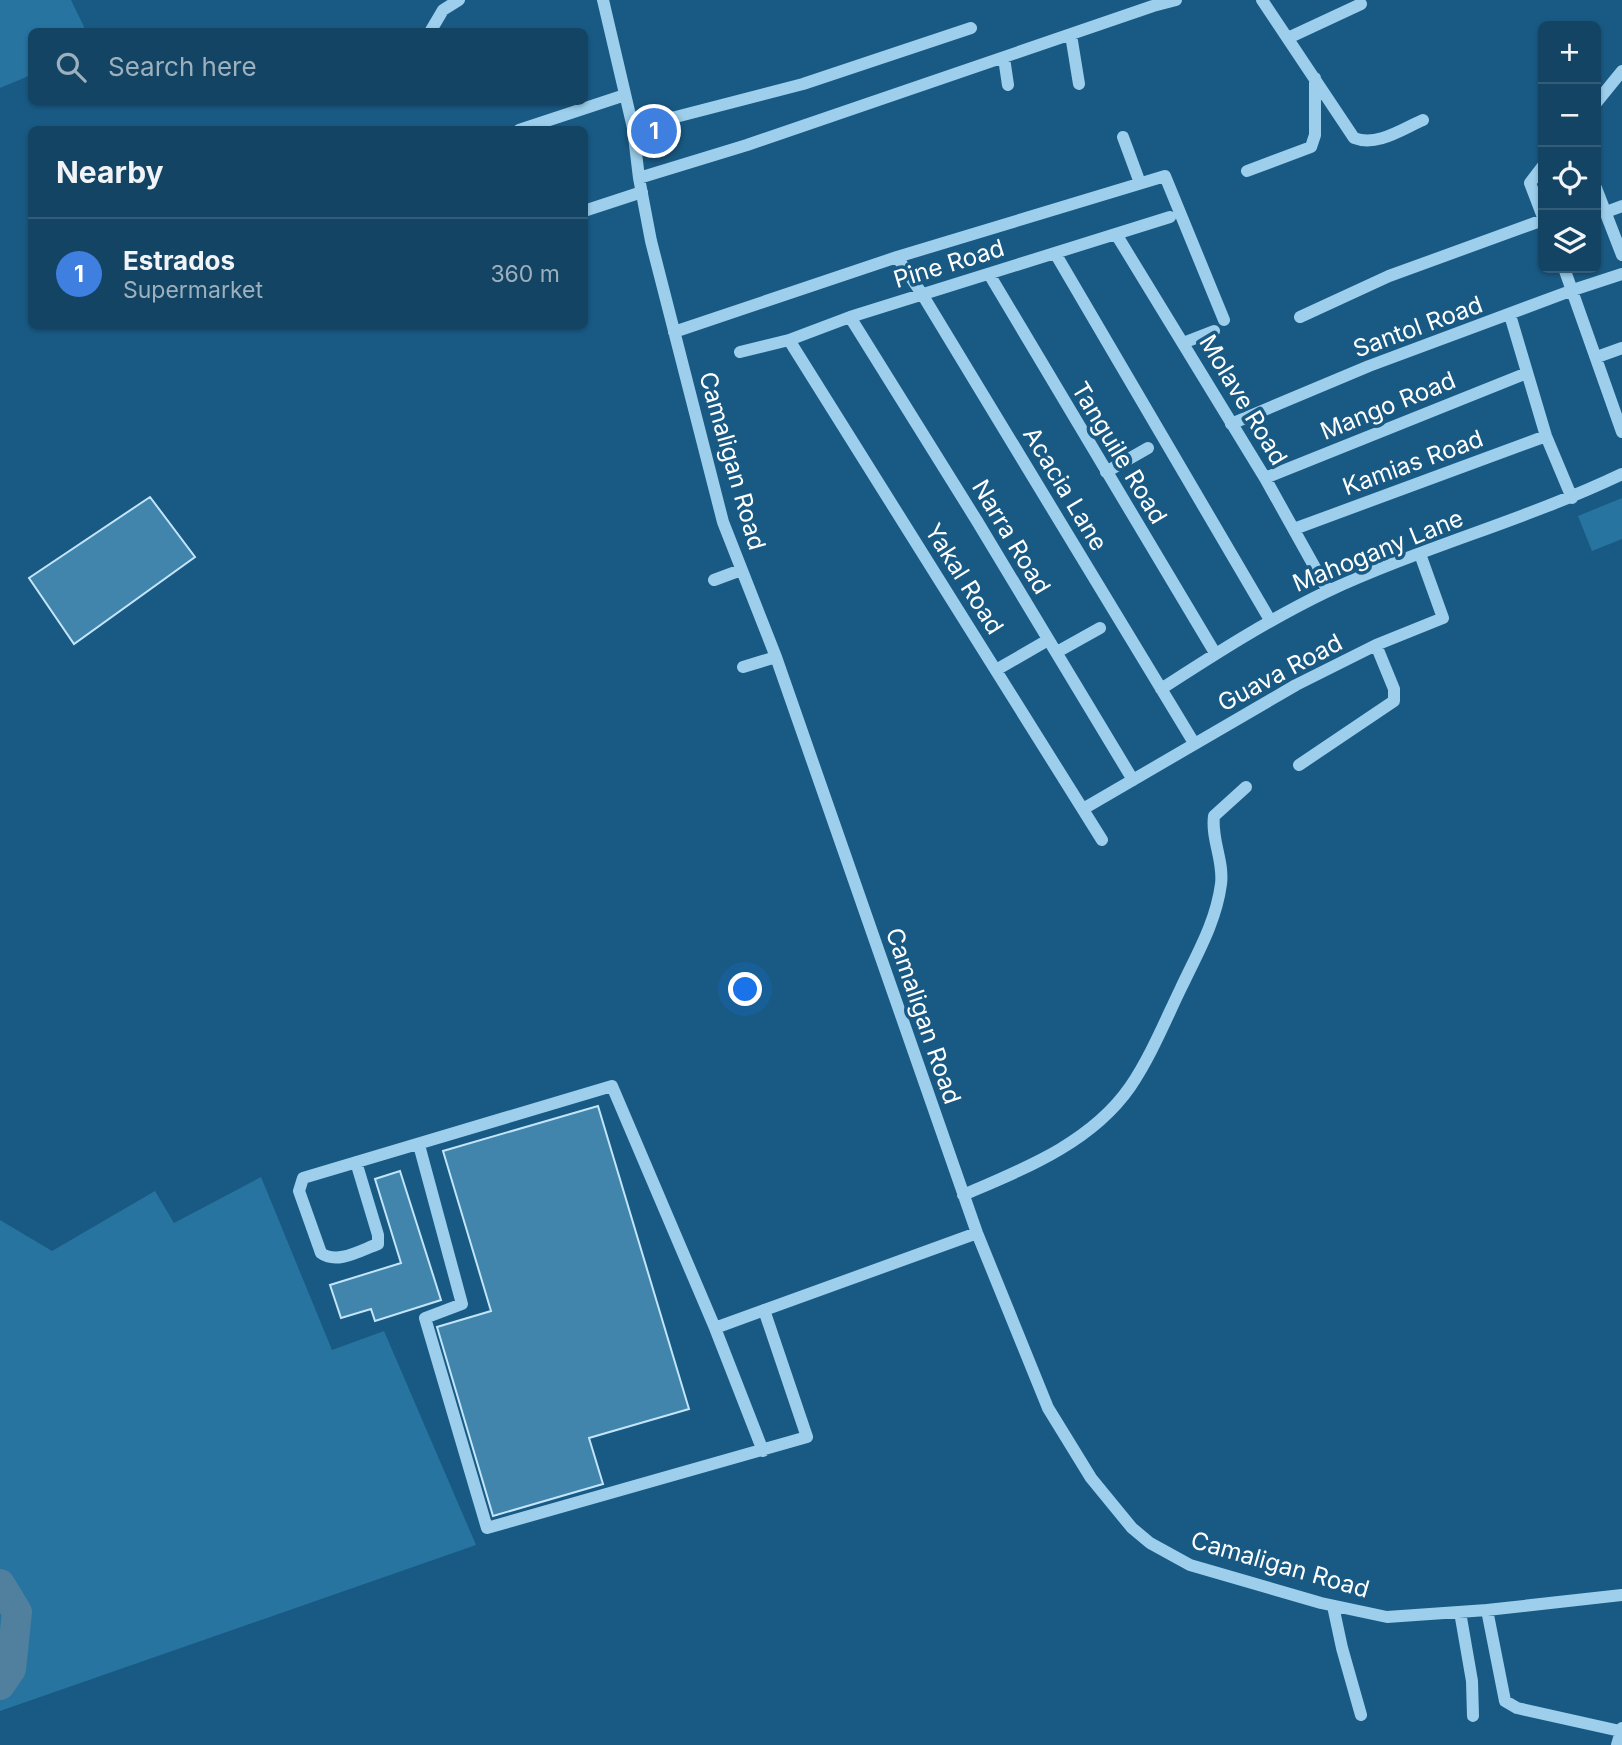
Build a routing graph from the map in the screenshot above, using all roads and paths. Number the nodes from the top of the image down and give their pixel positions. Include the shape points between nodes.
1 (459, 0) edge
2 (603, 0) edge
3 (1176, 0) edge
4 (1262, 0) edge
5 (1152, 3) edge
6 (1361, 4) dead end
7 (432, 28) edge
8 (971, 28) dead end
9 (1071, 35) junction
10 (1288, 37) junction
11 (1004, 58) junction
12 (1621, 77) edge
13 (1315, 78) junction
14 (1079, 84) dead end
15 (1008, 85) dead end
16 (625, 94) junction
17 (1601, 98) edge
18 (1423, 120) dead end
19 (531, 126) edge
20 (633, 128) junction
21 (1123, 137) dead end
22 (1247, 171) dead end
23 (1538, 173) edge
24 (639, 178) junction
25 (1140, 183) junction
26 (642, 192) junction
27 (1601, 200) edge
28 (1538, 205) edge
29 (1622, 205) edge
30 (588, 210) edge
31 (1606, 212) junction
32 (1170, 217) dead end
33 (1538, 221) edge
34 (1116, 234) junction
35 (1055, 253) junction
36 (1622, 255) edge
37 (897, 257) junction
38 (1566, 273) edge
39 (989, 274) junction
40 (1622, 274) edge
41 (1573, 290) junction
42 (922, 294) junction
43 (1510, 315) junction
44 (850, 317) junction
45 (1300, 317) dead end
46 (1224, 320) dead end
47 (1214, 331) dead end
48 (674, 332) junction
49 (789, 340) junction
50 (1183, 342) junction
51 (1622, 348) edge
52 (740, 352) dead end
53 (1597, 357) junction
54 (1527, 373) junction
55 (1231, 424) junction
56 (1622, 432) edge
57 (1546, 436) junction
58 (1148, 448) dead end
59 (1106, 472) junction
60 (1622, 474) edge
61 (1265, 478) junction
62 (1572, 498) junction
63 (1294, 529) junction
64 (1420, 554) junction
65 (741, 570) junction
66 (714, 580) dead end
67 (1328, 591) junction
68 (1270, 620) junction
69 (1100, 628) dead end
70 (1048, 640) junction
71 (1376, 645) junction
72 (1057, 652) junction
73 (1215, 653) junction
74 (775, 657) junction
75 (743, 667) dead end
76 (996, 670) junction
77 (1161, 689) junction
78 (1194, 743) junction
79 (1299, 765) dead end
80 (1133, 780) junction
81 (1246, 787) dead end
82 (1083, 810) junction
83 (1102, 840) dead end
84 (419, 1145) junction
85 (356, 1162) junction
86 (963, 1195) junction
87 (977, 1233) junction
88 (764, 1310) junction
89 (715, 1328) junction
90 (763, 1451) junction
91 (1622, 1595) edge
92 (1333, 1606) junction
93 (1487, 1610) junction
94 (1460, 1612) junction
95 (1361, 1715) dead end
96 (1473, 1716) dead end
97 (1621, 1730) edge
98 (1617, 1745) edge

1 - 7 street via 443,10
2 - 16 street, Camaligan Road
3 - 5 street
4 - 10 street
5 - 9 street
6 - 10 street
8 - 20 street via 803,84
9 - 11 street
9 - 14 street
10 - 13 street
11 - 15 street
11 - 24 street
12 - 17 street
13 - 18 street via 1354,138 1363,142
13 - 22 street via 1311,147
16 - 19 street
16 - 20 street, Camaligan Road
20 - 24 street, Camaligan Road
21 - 25 street
23 - 28 street via 1530,183
24 - 26 street, Camaligan Road
25 - 37 street
25 - 46 street via 1165,176
26 - 30 street
26 - 48 street, Camaligan Road
27 - 31 street
29 - 31 street
31 - 36 street
32 - 34 street, Pine Road
33 - 45 street via 1389,276
34 - 35 street, Pine Road
34 - 50 street, Molave Road
35 - 39 street, Pine Road
35 - 68 street
37 - 42 street, Acacia Lane
37 - 48 street
38 - 41 street
39 - 42 street, Pine Road
39 - 59 street, Tanguile Road
40 - 41 street, Santol Road
41 - 43 street, Santol Road
41 - 53 street
42 - 44 street, Pine Road
42 - 77 street, Acacia Lane
43 - 54 street
43 - 55 street, Santol Road via 1369,366
44 - 49 street, Pine Road
44 - 70 street, Narra Road
47 - 50 street
48 - 65 street, Camaligan Road via 723,523
49 - 52 street, Pine Road
49 - 76 street, Yakal Road
50 - 55 street, Molave Road
51 - 53 street
53 - 56 street
54 - 57 street
54 - 61 street, Mango Road
55 - 61 street, Molave Road
57 - 62 street
57 - 63 street, Kamias Road
58 - 59 street
59 - 73 street, Tanguile Road
60 - 62 street, Mahogany Lane
61 - 63 street, Molave Road
62 - 64 street, Mahogany Lane
63 - 67 street, Molave Road
64 - 67 street, Mahogany Lane
64 - 71 street, Guava Road via 1443,618
65 - 66 street
65 - 74 street, Camaligan Road
67 - 68 street, Mahogany Lane
68 - 73 street, Mahogany Lane
69 - 72 street
70 - 72 street, Narra Road
70 - 76 street
71 - 78 street, Guava Road
71 - 79 street via 1394,689 1394,701
72 - 80 street, Narra Road
73 - 77 street, Mahogany Lane
74 - 75 street
74 - 86 street, Camaligan Road
76 - 82 street, Yakal Road
77 - 78 street, Acacia Lane
78 - 80 street, Guava Road
80 - 82 street, Guava Road
81 - 86 street via 1214,816 1222,865 1212,924 1130,1088 1105,1117 1079,1137 1017,1172
82 - 83 street, Yakal Road
84 - 85 street
84 - 89 street via 612,1086
84 - 90 street via 462,1304 425,1318 487,1528
85 - 85 street via 303,1178 299,1191 321,1253 328,1258 378,1244
86 - 87 street, Camaligan Road
87 - 88 street
87 - 92 street, Camaligan Road via 1048,1408 1091,1478 1125,1521 1150,1543 1190,1565
88 - 89 street
88 - 90 street via 807,1437
89 - 90 street
91 - 93 street, Camaligan Road
92 - 94 street, Camaligan Road via 1387,1617
92 - 95 street
93 - 94 street, Camaligan Road
93 - 97 street via 1505,1701 1517,1708
94 - 96 street
97 - 98 street

